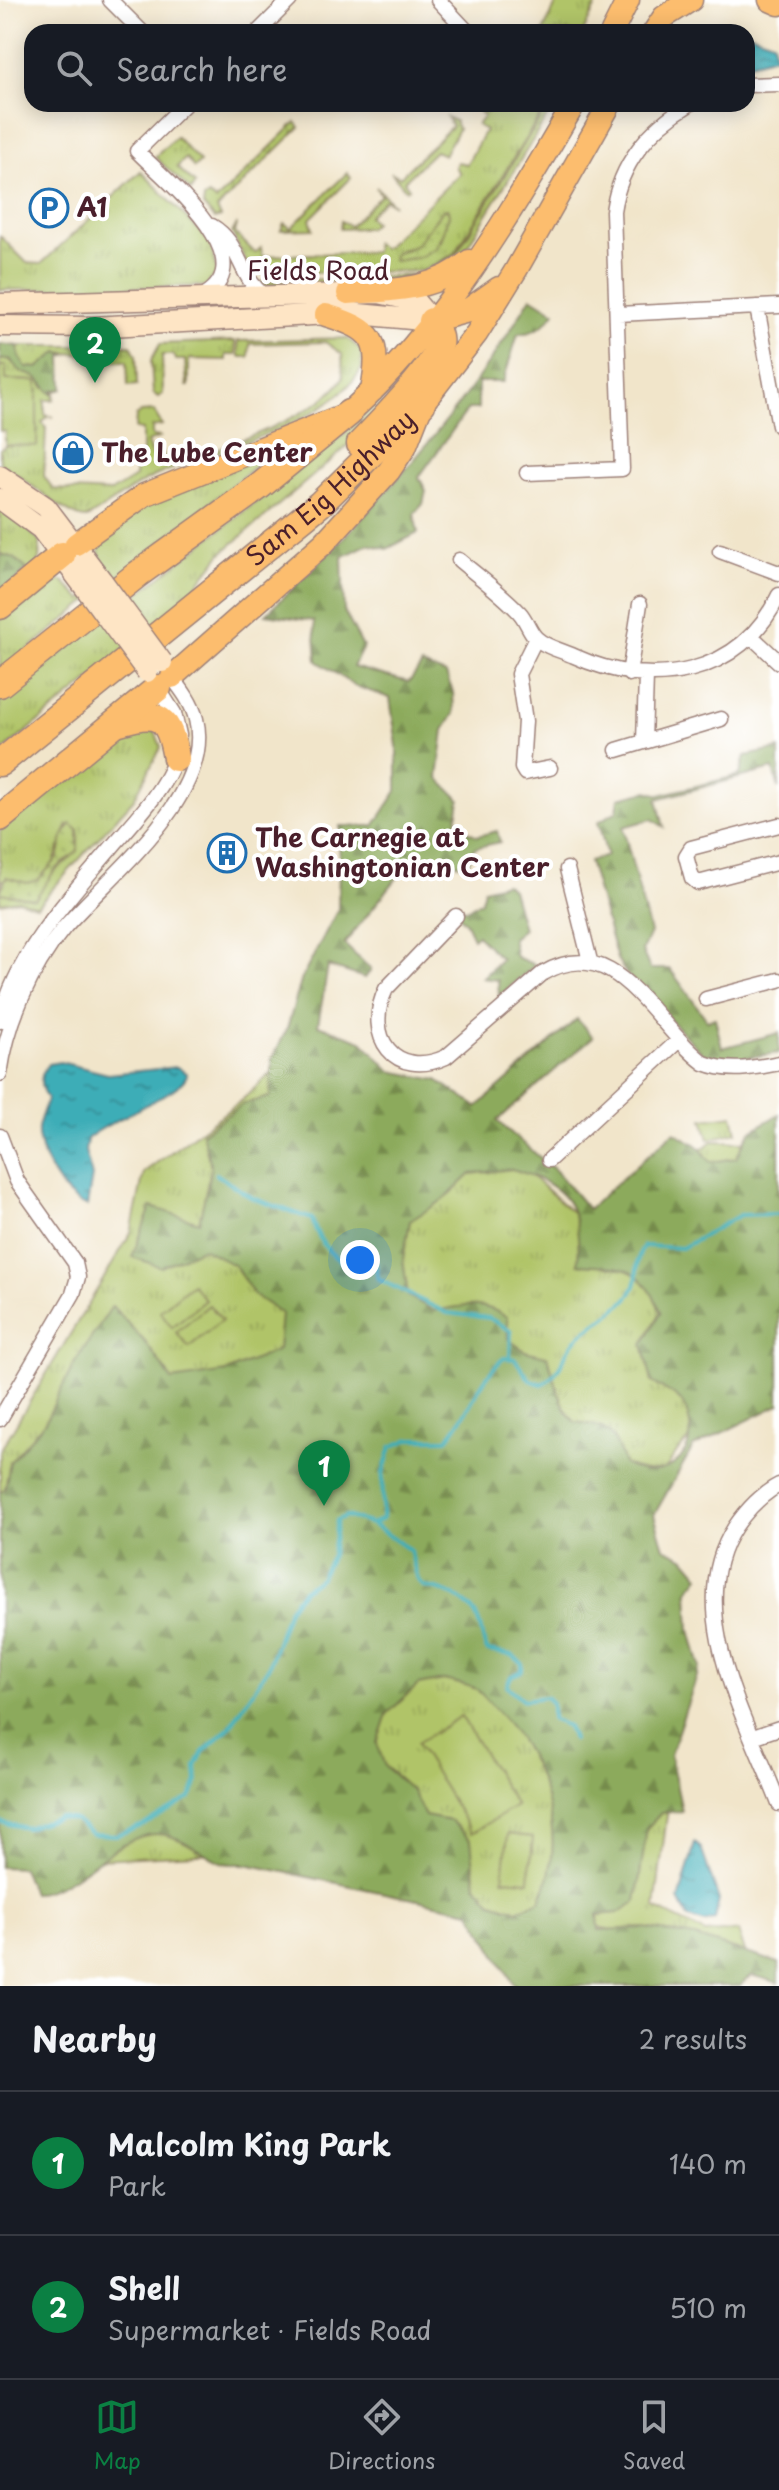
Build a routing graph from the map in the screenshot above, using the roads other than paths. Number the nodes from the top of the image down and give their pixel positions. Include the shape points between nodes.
1 (110, 0) edge
2 (290, 0) edge
3 (438, 0) edge
4 (628, 0) edge
5 (659, 0) edge
6 (691, 0) edge
7 (770, 0) edge
8 (779, 4) edge
9 (134, 24) edge
10 (266, 24) edge
11 (460, 24) edge
12 (616, 24) edge
13 (648, 24) edge
14 (659, 24) edge
15 (779, 84) edge
16 (755, 85) edge
17 (177, 112) edge
18 (569, 112) edge
19 (605, 112) edge
20 (680, 112) edge
21 (208, 224) junction
22 (493, 238) junction
23 (516, 270) junction
24 (348, 293) junction
25 (273, 296) junction
26 (198, 299) junction
27 (0, 304) edge
28 (779, 306) edge
29 (757, 307) junction
30 (618, 314) junction
31 (326, 315) junction
32 (432, 321) junction
33 (137, 325) junction
34 (0, 326) edge
35 (371, 392) junction
36 (422, 404) junction
37 (349, 413) junction
38 (778, 420) edge
39 (527, 473) dead end
40 (0, 476) edge
41 (0, 499) edge
42 (69, 550) junction
43 (720, 551) dead end
44 (459, 560) dead end
45 (779, 573) edge
46 (779, 595) edge
47 (640, 604) dead end
48 (0, 606) edge
49 (192, 607) junction
50 (751, 636) junction
51 (536, 638) junction
52 (779, 662) edge
53 (629, 674) junction
54 (160, 675) junction
55 (646, 676) junction
56 (0, 684) edge
57 (55, 719) junction
58 (721, 719) dead end
59 (116, 723) junction
60 (644, 742) junction
61 (617, 750) dead end
62 (176, 758) junction
63 (0, 763) edge
64 (550, 768) dead end
65 (0, 770) edge
66 (144, 811) junction
67 (0, 818) edge
68 (160, 824) junction
69 (779, 825) edge
70 (779, 862) edge
71 (567, 869) dead end
72 (456, 916) dead end
73 (590, 961) junction
74 (779, 980) edge
75 (706, 999) dead end
76 (0, 1021) edge
77 (679, 1040) junction
78 (779, 1063) edge
79 (0, 1074) edge
80 (0, 1136) edge
81 (549, 1160) dead end
82 (0, 1419) edge
83 (779, 1485) edge
84 (779, 1728) edge
85 (753, 1737) junction
86 (779, 1804) edge

1 - 9 street
2 - 10 street
3 - 11 street
4 - 12 main road
5 - 13 main road
6 - 14 main road
7 - 8 main road
15 - 16 street
17 - 21 street via 137,151
18 - 22 main road, Sam Eig Highway
19 - 23 main road, Sam Eig Highway
20 - 30 street via 642,144 618,182 613,211
21 - 25 street via 230,239 247,277
21 - 26 street via 222,253 223,271 216,288
22 - 24 main road via 441,280
22 - 32 main road, Sam Eig Highway
23 - 32 main road via 474,307
23 - 36 main road, Sam Eig Highway via 477,333
24 - 25 main road, Fields Road
24 - 32 main road, Fields Road via 401,296 423,307
25 - 26 main road, Fields Road
25 - 33 main road via 239,309 154,314
26 - 27 main road, Fields Road
28 - 29 street
29 - 30 street
29 - 38 street
30 - 39 street via 622,469
31 - 32 main road, Fields Road via 368,313
31 - 33 main road, Fields Road
31 - 35 main road via 356,325 372,339 378,356
32 - 35 main road, Sam Eig Highway
32 - 49 highway via 438,349 407,392 352,453 228,560
33 - 34 main road, Fields Road
35 - 37 main road, Sam Eig Highway
36 - 49 highway, Sam Eig Highway via 320,504
36 - 54 main road via 405,447 356,510
37 - 42 main road via 144,495
37 - 56 highway, Sam Eig Highway
40 - 42 main road via 46,507
41 - 42 main road
42 - 48 highway
42 - 54 main road, bridge
43 - 45 street
44 - 51 street via 522,614
46 - 50 street
47 - 53 street
49 - 57 highway, Sam Eig Highway
50 - 52 street
50 - 55 street via 699,667
51 - 53 street
51 - 64 street via 518,674 525,721 522,768 525,773
53 - 55 street
54 - 59 highway
54 - 62 street via 178,724
54 - 68 street via 194,711 199,739 187,778
55 - 60 street
57 - 63 highway, Sam Eig Highway
57 - 65 highway
58 - 60 street
59 - 62 highway via 140,715 159,718 168,724
59 - 67 highway
60 - 61 street
62 - 66 street
66 - 68 street
66 - 76 street via 43,930 18,973
68 - 79 street via 50,947 16,1013
69 - 70 street via 691,848 686,856 698,883
71 - 73 street
72 - 73 street via 386,989 380,1002 377,1028 390,1052 401,1059 433,1063 446,1057 542,974 556,966
73 - 77 street via 629,984
74 - 75 street
77 - 78 street via 718,1069
77 - 81 street
80 - 82 street via 17,1181 75,1263 78,1277
83 - 85 street via 745,1513 722,1548 712,1603 716,1632
84 - 85 street
85 - 86 street

